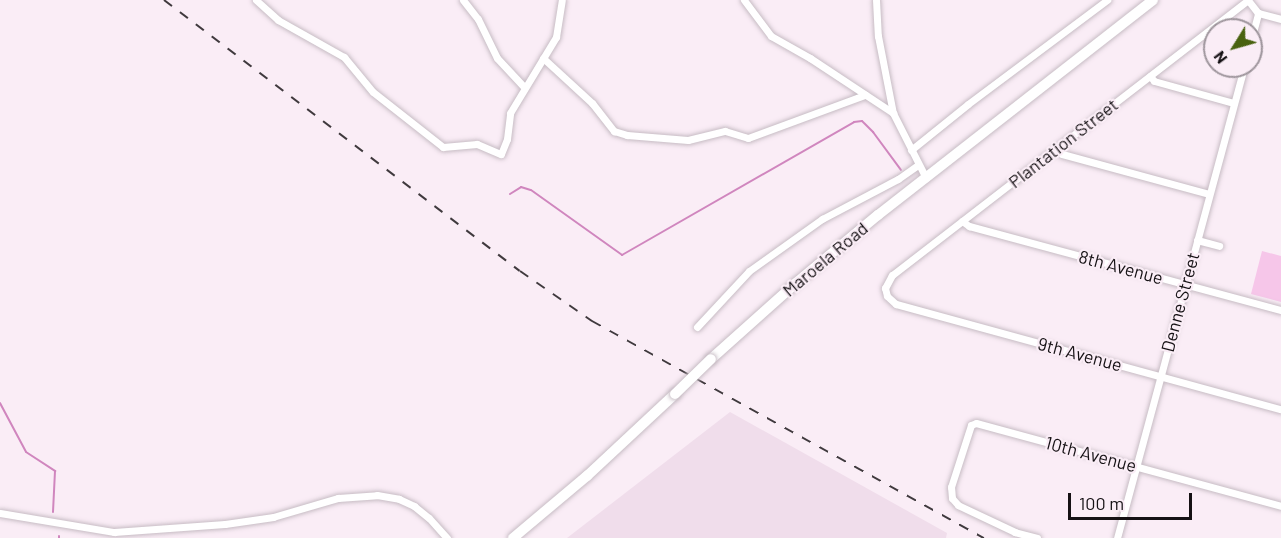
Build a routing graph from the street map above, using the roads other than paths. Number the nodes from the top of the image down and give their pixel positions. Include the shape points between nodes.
1 (256, 0) edge
2 (464, 0) edge
3 (562, 0) edge
4 (744, 0) edge
5 (876, 0) edge
6 (1107, 0) edge
7 (1153, 0) edge
8 (1248, 0) edge
9 (1258, 13) junction
10 (1257, 18) edge
11 (1281, 19) edge
12 (543, 58) junction
13 (1150, 76) junction
14 (1241, 78) edge
15 (524, 87) junction
16 (865, 95) junction
17 (1234, 103) junction
18 (893, 113) junction
19 (1056, 148) junction
20 (911, 150) junction
21 (918, 165) junction
22 (926, 178) junction
23 (1209, 194) junction
24 (962, 221) junction
25 (1197, 240) junction
26 (1219, 246) dead end
27 (1185, 284) junction
28 (886, 292) joint
29 (1281, 310) edge
30 (698, 327) dead end
31 (1160, 376) junction
32 (1281, 409) edge
33 (1136, 466) junction
34 (1281, 506) edge
35 (0, 513) edge
36 (447, 538) edge
37 (513, 538) edge
38 (1037, 538) edge
39 (1117, 538) edge

1 - 15 street via 278,20 344,57 373,92 443,147 477,144 501,154 510,113
2 - 15 street via 497,58
3 - 12 street via 556,37
4 - 16 street via 771,36
5 - 18 street via 878,36
6 - 20 street
7 - 22 street, Maroela Road
8 - 9 street
8 - 13 street, Plantation Street
9 - 10 street
9 - 11 street
12 - 15 street
12 - 16 street via 592,103 614,131 627,135 688,140 725,131 748,138
13 - 17 street via 1154,81
13 - 19 street, Plantation Street
14 - 17 street, Denne Street
16 - 18 street
17 - 23 street, Denne Street
18 - 20 street
19 - 23 street via 1062,154
19 - 24 street, Plantation Street
20 - 21 street
21 - 22 street
21 - 30 street via 822,219 749,271
22 - 37 street, Maroela Road, bridge via 820,263 587,476
23 - 25 street, Denne Street
24 - 27 street, 8th Avenue
24 - 28 street, Plantation Street via 890,278
25 - 26 street
25 - 27 street, Denne Street
27 - 29 street, 8th Avenue
27 - 31 street, Denne Street
28 - 31 street, 9th Avenue via 889,300 897,304
31 - 32 street, 9th Avenue
31 - 33 street, Denne Street
33 - 34 street, 10th Avenue
33 - 38 street, 10th Avenue via 976,423 970,425 952,498 958,505 1014,532
33 - 39 street, Denne Street
35 - 36 street via 114,532 225,524 273,517 338,498 377,495 414,506

